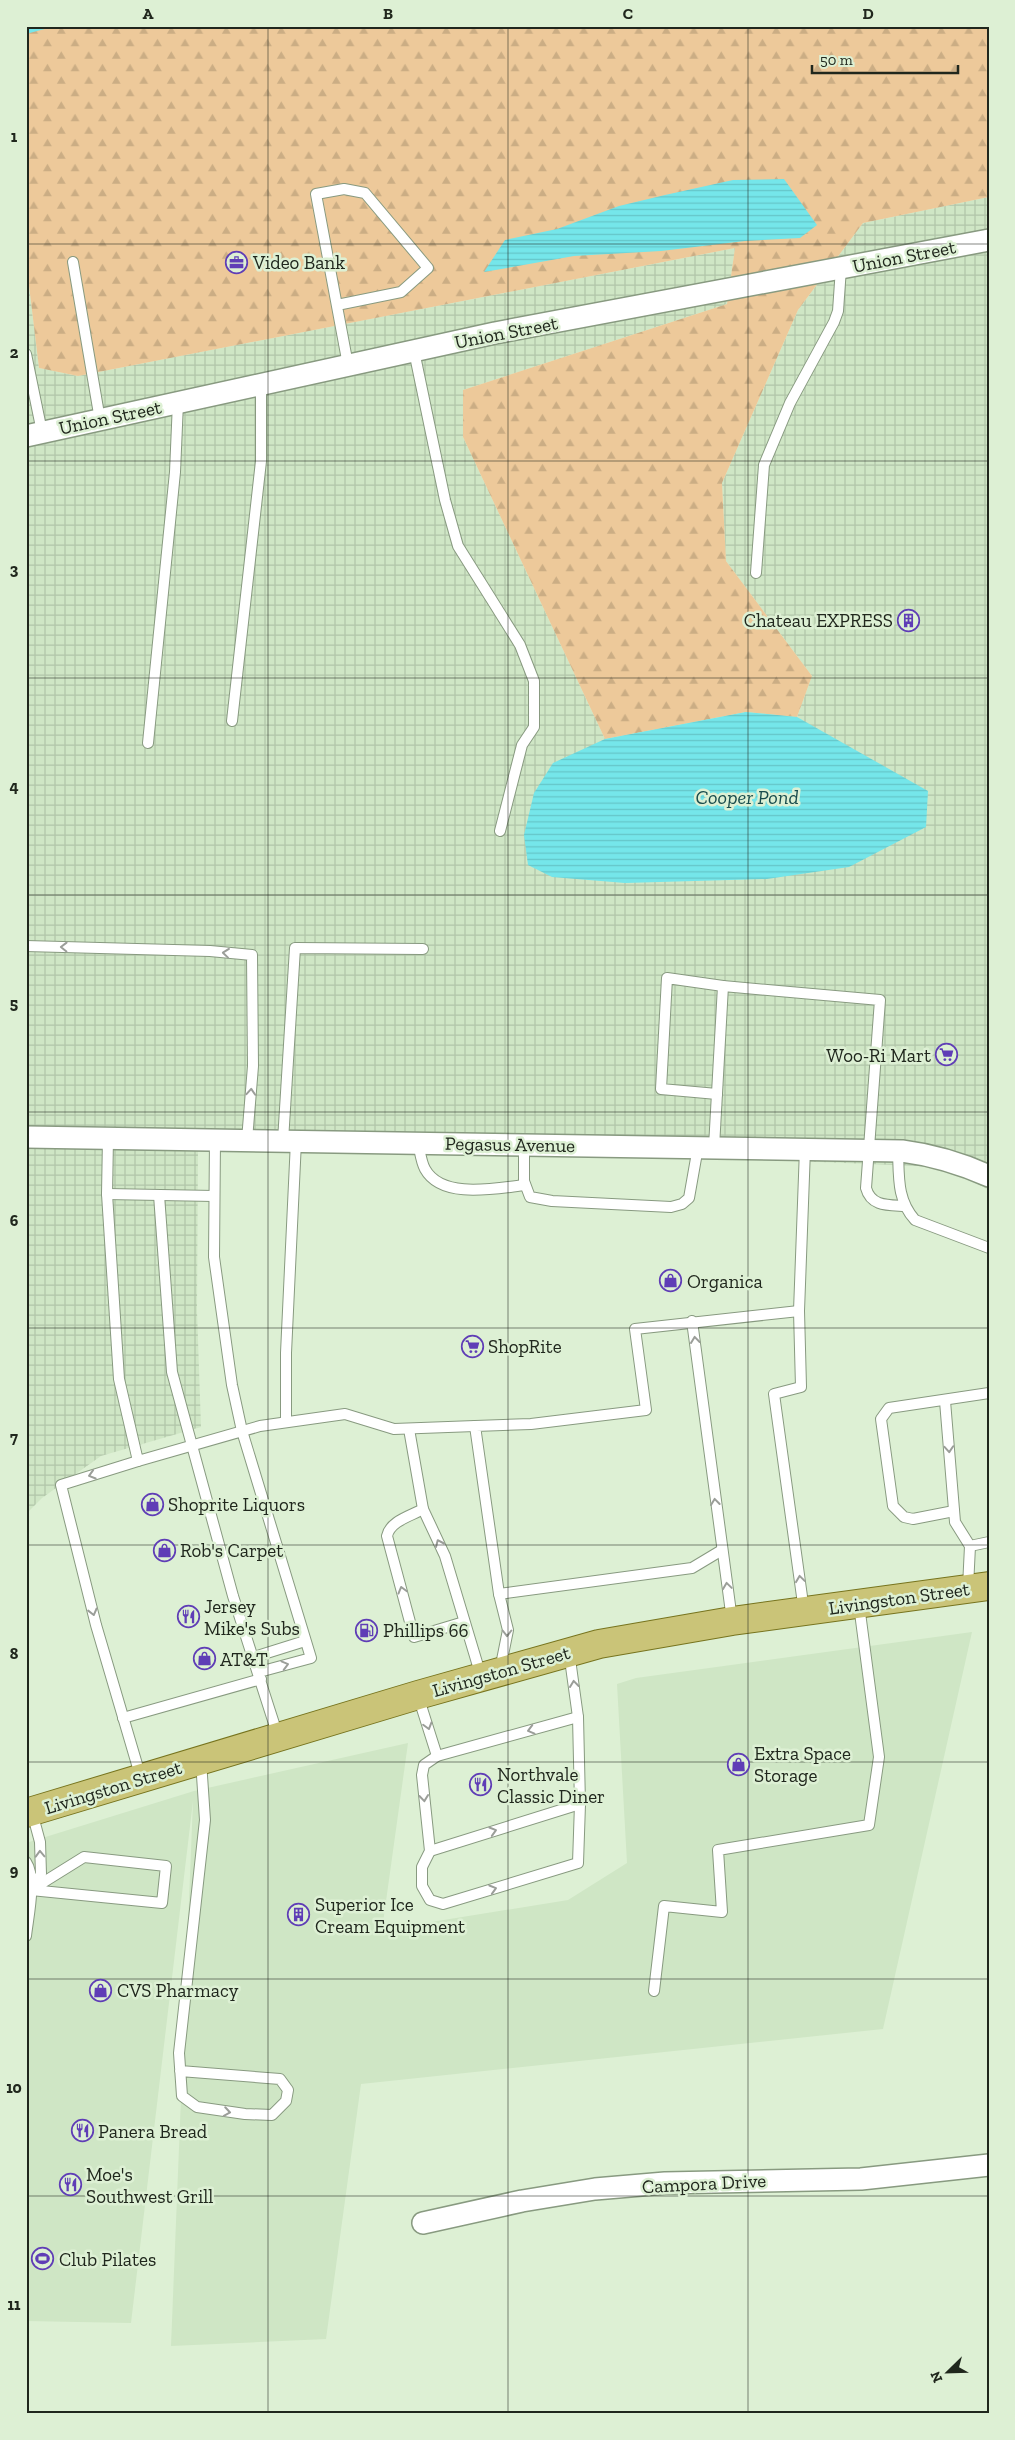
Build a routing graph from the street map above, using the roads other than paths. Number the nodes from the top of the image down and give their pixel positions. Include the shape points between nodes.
1 (989, 240) edge
2 (73, 262) dead end
3 (841, 268) junction
4 (338, 305) junction
5 (414, 351) junction
6 (26, 354) edge
7 (348, 365) junction
8 (261, 384) junction
9 (178, 402) junction
10 (100, 420) junction
11 (34, 434) edge
12 (756, 573) dead end
13 (232, 722) dead end
14 (148, 743) dead end
15 (500, 831) dead end
16 (26, 946) edge
17 (423, 949) dead end
18 (723, 986) junction
19 (717, 1094) junction
20 (26, 1137) edge
21 (108, 1138) junction
22 (215, 1140) junction
23 (247, 1140) junction
24 (289, 1141) junction
25 (418, 1143) junction
26 (524, 1144) junction
27 (706, 1147) junction
28 (806, 1148) junction
29 (868, 1150) junction
30 (898, 1151) junction
31 (989, 1176) edge
32 (525, 1185) junction
33 (107, 1194) junction
34 (158, 1195) junction
35 (214, 1196) junction
36 (905, 1206) junction
37 (989, 1248) edge
38 (799, 1312) junction
39 (692, 1321) junction
40 (989, 1393) edge
41 (945, 1401) junction
42 (286, 1422) junction
43 (475, 1426) junction
44 (409, 1429) junction
45 (242, 1431) junction
46 (191, 1446) junction
47 (138, 1461) junction
48 (423, 1509) junction
49 (954, 1511) junction
50 (989, 1542) edge
51 (970, 1546) junction
52 (722, 1550) junction
53 (978, 1587) edge
54 (500, 1594) junction
55 (859, 1604) junction
56 (804, 1612) junction
57 (464, 1622) junction
58 (732, 1622) junction
59 (306, 1641) junction
60 (569, 1651) junction
61 (254, 1657) junction
62 (490, 1674) junction
63 (260, 1675) junction
64 (418, 1695) junction
65 (578, 1717) junction
66 (123, 1718) junction
67 (278, 1737) junction
68 (437, 1756) junction
69 (201, 1760) junction
70 (141, 1778) junction
71 (580, 1804) junction
72 (32, 1812) edge
73 (430, 1851) junction
74 (26, 1862) edge
75 (31, 1890) junction
76 (26, 1936) edge
77 (654, 1991) dead end
78 (180, 2071) junction
79 (989, 2164) edge
80 (423, 2223) dead end

1 - 3 street, Union Street
2 - 10 lane
3 - 5 street, Union Street
3 - 12 lane via 838,311 834,322 790,403 764,465
4 - 4 lane via 316,194 344,189 365,193 428,268 401,292
4 - 7 lane
5 - 7 street, Union Street
5 - 15 lane via 445,500 458,546 520,645 534,681 534,727 522,745
6 - 11 lane
7 - 8 street, Union Street
8 - 9 street, Union Street
8 - 13 lane via 260,461
9 - 10 street, Union Street
9 - 14 lane via 175,472
10 - 11 street, Union Street
23 -> 16 lane via 253,1066 252,955
17 - 24 lane via 295,948
18 - 19 lane
18 - 19 lane via 667,978 661,1089
18 - 29 lane via 880,1000
19 - 27 lane
20 - 21 street, Pegasus Avenue
21 - 22 street, Pegasus Avenue
21 - 33 lane
22 - 23 street, Pegasus Avenue
22 - 35 lane
23 - 24 street, Pegasus Avenue
24 - 25 street, Pegasus Avenue
24 - 42 lane
25 - 26 street, Pegasus Avenue
25 - 32 lane via 425,1169 443,1184 477,1190
26 - 27 street, Pegasus Avenue
26 - 32 lane
27 - 28 street, Pegasus Avenue
27 - 32 lane via 689,1198 671,1207 552,1201 530,1197
28 - 29 street, Pegasus Avenue
28 - 38 lane
29 - 30 street, Pegasus Avenue
29 - 36 lane via 867,1195 881,1205
30 - 31 street, Pegasus Avenue via 934,1155
30 - 36 lane via 900,1196
33 - 34 lane
33 - 47 lane via 119,1379
34 - 35 lane
34 - 46 lane via 172,1372
35 - 45 lane via 214,1258 232,1385
36 - 37 lane via 916,1220
38 - 39 lane
56 -> 38 lane via 774,1394 801,1387
39 - 43 lane via 635,1329 646,1410 531,1424
52 -> 39 lane
40 - 41 lane
41 -> 49 lane
41 - 49 lane via 889,1408 881,1419 893,1506 904,1517 913,1520
42 - 44 lane via 345,1414 394,1429
42 - 45 lane
43 - 44 lane
43 - 54 lane
44 - 48 lane
45 - 46 lane
45 - 59 lane
46 - 47 lane
46 - 61 lane via 233,1596
47 -> 66 lane via 61,1485
57 -> 48 lane via 445,1556
57 -> 48 lane via 414,1637 387,1536 388,1530
49 - 51 lane via 955,1522
50 - 51 lane
51 - 53 lane
52 - 54 lane via 692,1568
58 -> 52 lane
53 - 55 main road, Livingston Street
54 -> 62 lane via 508,1630
55 - 56 main road, Livingston Street
55 - 77 lane via 879,1757 869,1825 718,1850 722,1912 664,1906
56 - 58 main road, Livingston Street
57 - 62 lane
58 - 60 main road, Livingston Street via 632,1637
59 - 61 lane
63 -> 59 lane via 310,1658
60 - 62 main road, Livingston Street
65 -> 60 lane
61 - 63 lane
62 - 64 main road, Livingston Street
63 - 66 lane
63 - 67 lane
64 - 67 main road, Livingston Street
64 -> 68 lane
65 -> 68 lane
65 - 71 lane
66 - 70 lane
67 - 69 main road, Livingston Street
68 -> 73 lane via 424,1766 422,1775
69 - 70 main road, Livingston Street
69 - 78 lane via 205,1820 180,2043
70 - 72 main road, Livingston Street
73 -> 71 lane
73 -> 71 lane via 422,1866 422,1886 430,1900 443,1904 578,1862
75 -> 72 lane via 41,1874 40,1842
74 - 75 lane
75 - 75 lane via 162,1903 166,1866 84,1856
75 - 76 lane
78 -> 78 lane via 182,2096 197,2107 272,2115 286,2101 288,2090 280,2079
79 - 80 street, Campora Drive via 861,2179 595,2189

